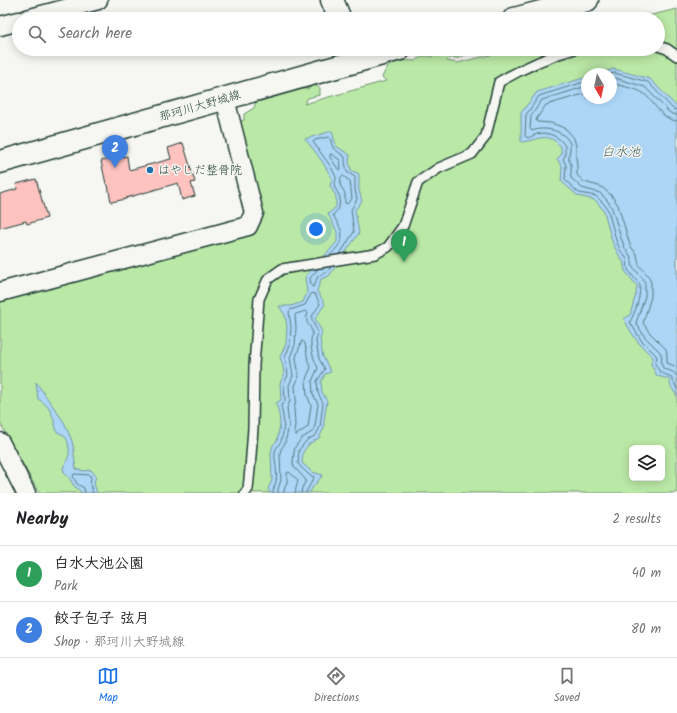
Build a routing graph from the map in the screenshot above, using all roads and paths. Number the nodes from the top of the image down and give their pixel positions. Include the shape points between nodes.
1 (98, 0) edge
2 (332, 0) edge
3 (587, 0) edge
4 (53, 12) edge
5 (337, 12) edge
6 (541, 12) edge
7 (12, 23) edge
8 (0, 26) edge
9 (665, 48) edge
10 (351, 56) edge
11 (553, 56) edge
12 (677, 56) edge
13 (225, 99) junction
14 (0, 162) edge
15 (0, 292) edge
16 (0, 442) edge
17 (26, 493) edge
18 (245, 493) edge

1 - 4 street
2 - 5 main road
3 - 6 main road
7 - 8 street
9 - 12 lane
10 - 13 main road, 那珂川大野城線
11 - 18 lane via 499,82 486,136 472,154 439,168 418,182 403,226 388,247 375,254 282,269 268,279 259,299 251,462 248,489
13 - 14 main road, 那珂川大野城線
13 - 15 street via 254,213 248,226
16 - 17 street

